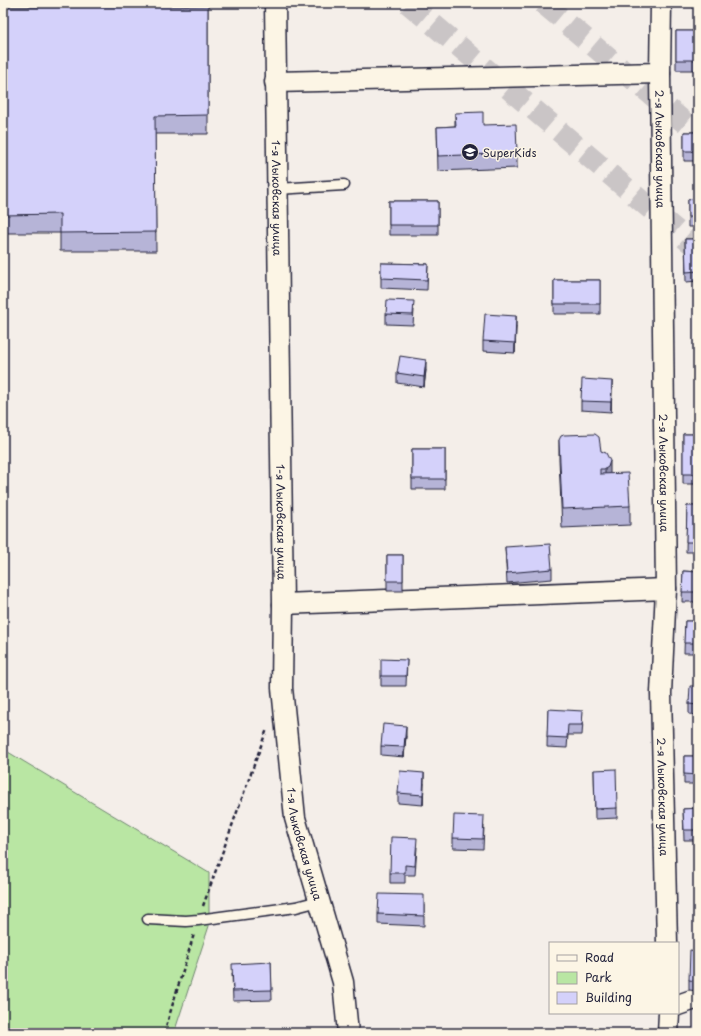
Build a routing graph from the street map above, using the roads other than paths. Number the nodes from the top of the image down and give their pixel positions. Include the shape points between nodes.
1 (275, 3) edge
2 (661, 3) edge
3 (660, 73) junction
4 (275, 82) junction
5 (344, 185) dead end
6 (277, 189) junction
7 (666, 588) junction
8 (283, 604) junction
9 (319, 901) junction
10 (148, 919) dead end
11 (667, 942) edge
12 (698, 998) edge
13 (679, 1005) edge
14 (668, 1014) edge
15 (348, 1033) edge
16 (668, 1033) edge

1 - 4 street, 1-я Лыковская улица
2 - 3 street, 2-я Лыковская улица
3 - 4 street
3 - 7 street, 2-я Лыковская улица
4 - 6 street, 1-я Лыковская улица
5 - 6 lane
6 - 8 street, 1-я Лыковская улица
7 - 8 street
7 - 11 street, 2-я Лыковская улица via 661,693
8 - 9 street, 1-я Лыковская улица via 282,688 295,818
9 - 10 lane via 296,907 198,920
9 - 15 street, 1-я Лыковская улица via 343,982
12 - 13 street
14 - 16 street

